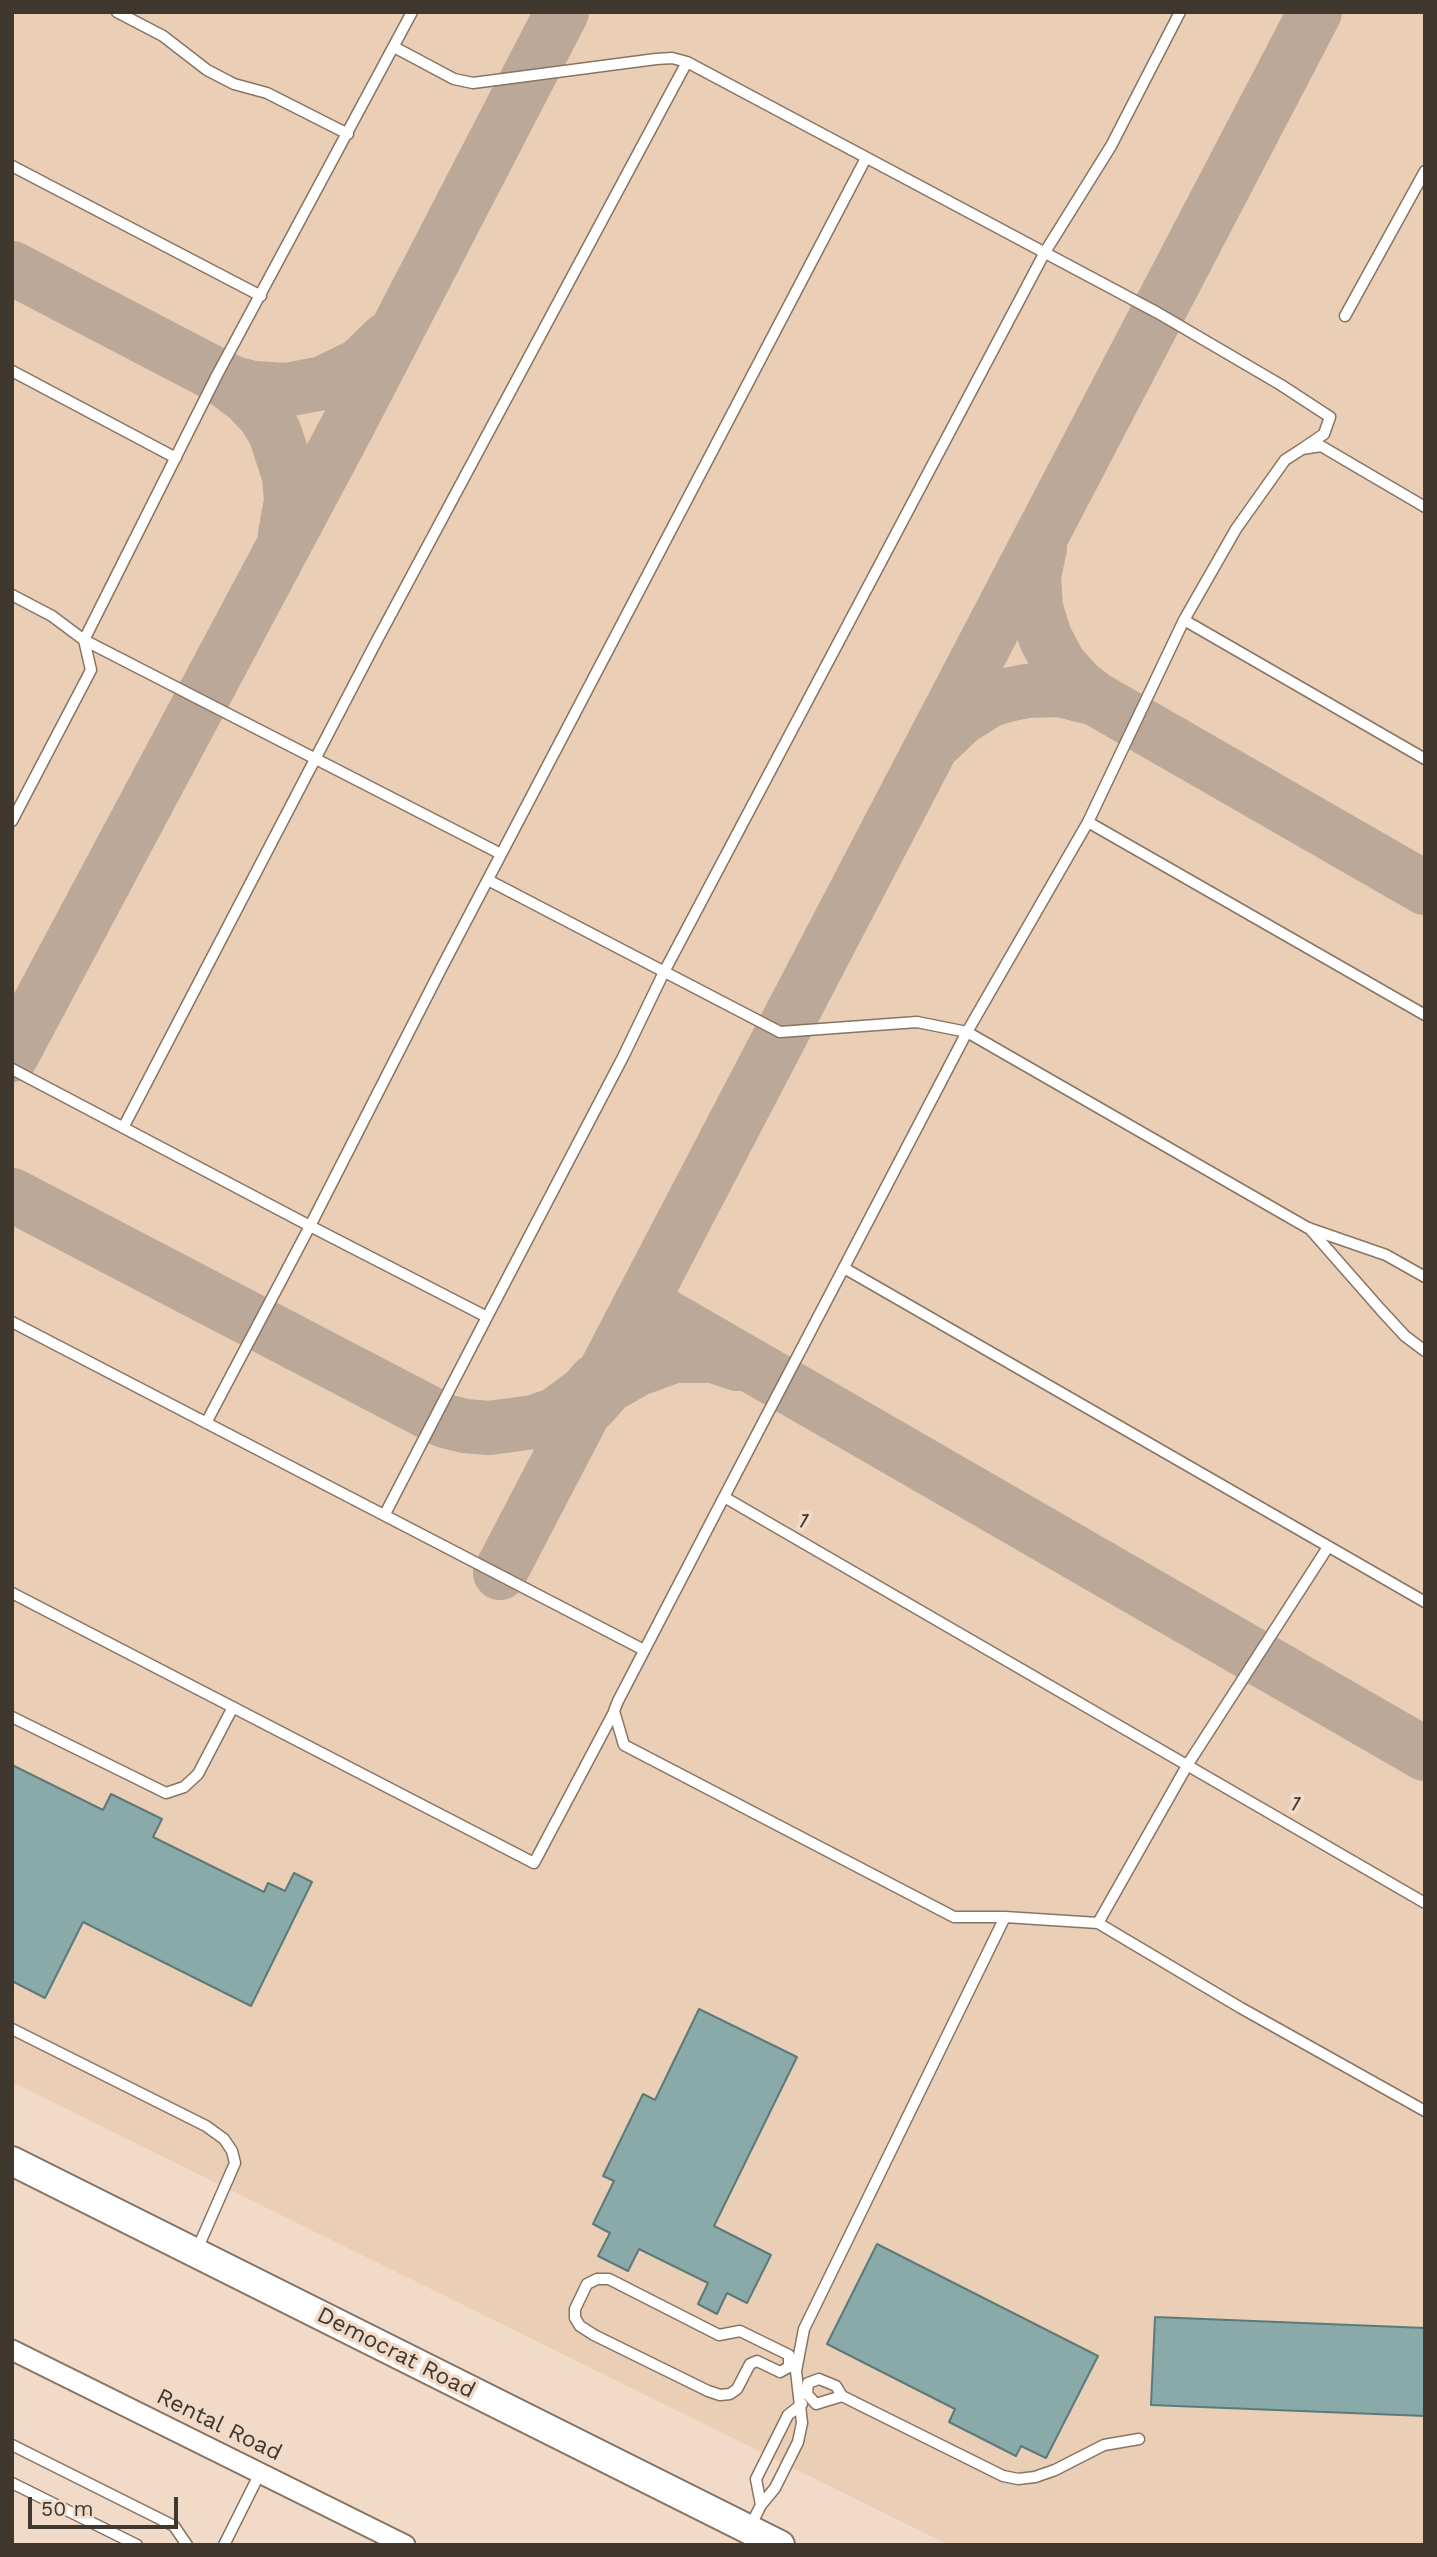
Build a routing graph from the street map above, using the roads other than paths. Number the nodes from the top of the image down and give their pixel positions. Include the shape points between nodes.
1 (117, 12) edge
2 (412, 12) edge
3 (1180, 12) edge
4 (394, 47) junction
5 (687, 62) junction
6 (348, 134) junction
7 (866, 158) junction
8 (12, 166) edge
9 (1425, 171) edge
10 (1045, 252) junction
11 (261, 296) junction
12 (1345, 316) dead end
13 (12, 372) edge
14 (1301, 449) junction
15 (176, 458) junction
16 (1425, 507) edge
17 (12, 595) edge
18 (1184, 620) junction
19 (84, 640) junction
20 (317, 759) junction
21 (1425, 759) edge
22 (17, 801) edge
23 (12, 821) edge
24 (1088, 822) junction
25 (501, 854) junction
26 (488, 880) junction
27 (664, 972) junction
28 (1425, 1015) edge
29 (967, 1032) junction
30 (12, 1069) edge
31 (124, 1126) junction
32 (310, 1226) junction
33 (1308, 1228) junction
34 (844, 1268) junction
35 (1425, 1278) edge
36 (487, 1317) junction
37 (12, 1322) edge
38 (1425, 1351) edge
39 (206, 1423) junction
40 (724, 1497) junction
41 (384, 1514) junction
42 (1328, 1547) junction
43 (12, 1593) edge
44 (1425, 1602) edge
45 (644, 1650) junction
46 (233, 1707) junction
47 (614, 1712) junction
48 (12, 1717) edge
49 (1188, 1764) junction
50 (1425, 1903) edge
51 (1005, 1917) junction
52 (1098, 1923) junction
53 (12, 2029) edge
54 (1425, 2111) edge
55 (12, 2161) edge
56 (196, 2253) junction
57 (13, 2354) edge
58 (792, 2369) junction
59 (842, 2396) junction
60 (803, 2398) junction
61 (1139, 2439) dead end
62 (12, 2445) edge
63 (260, 2473) junction
64 (12, 2483) edge
65 (750, 2526) edge
66 (137, 2545) edge
67 (187, 2545) edge
68 (224, 2545) edge
69 (405, 2545) edge
70 (780, 2545) edge

1 - 6 lane via 163,36 233,84 267,93
2 - 4 lane
3 - 10 lane via 1111,146
4 - 5 lane via 454,79 473,83 656,58
4 - 6 lane
5 - 7 lane
5 - 20 lane
6 - 11 lane
7 - 10 lane
7 - 25 lane
8 - 11 lane
9 - 12 lane
10 - 14 lane via 1170,319 1330,417 1324,434
10 - 27 lane
11 - 15 lane
13 - 15 lane
14 - 16 lane via 1321,446
14 - 18 lane via 1285,460 1236,529
15 - 19 lane
17 - 19 lane
18 - 21 lane
18 - 24 lane
19 - 20 lane
19 - 22 lane via 92,670
20 - 25 lane
20 - 31 lane
22 - 23 lane
24 - 28 lane
24 - 29 lane
25 - 26 lane
26 - 27 lane
26 - 32 lane
27 - 29 lane via 780,1032 917,1022
27 - 36 lane
29 - 33 lane
29 - 34 lane
30 - 31 lane
31 - 32 lane
32 - 36 lane
32 - 39 lane
33 - 35 lane via 1386,1255
33 - 38 lane via 1397,1327
34 - 40 lane
34 - 42 lane
36 - 41 lane
37 - 39 lane
39 - 41 lane
40 - 45 lane
40 - 49 lane, 1
41 - 45 lane
42 - 44 lane
42 - 49 lane
43 - 46 lane
45 - 47 lane
46 - 47 lane via 534,1863
46 - 48 lane via 198,1774 184,1787 166,1793
47 - 51 lane via 624,1745 954,1917
49 - 50 lane, 1
49 - 52 lane
51 - 52 lane
51 - 58 lane via 804,2329
52 - 54 lane
53 - 56 lane via 224,2139 235,2163
55 - 56 main road, Democrat Road
56 - 65 main road, Democrat Road
57 - 63 street, Rental Road
58 - 58 lane via 789,2355 740,2332 719,2335 609,2279 587,2284 575,2309 580,2326 594,2335 720,2395 737,2389 750,2364 757,2361 780,2372
58 - 60 lane
59 - 60 lane via 816,2404
59 - 60 lane via 836,2386 819,2379 808,2383
59 - 61 lane via 1003,2476 1018,2479 1055,2470 1104,2445
60 - 65 lane via 798,2442
60 - 65 lane via 788,2414 756,2479
62 - 67 lane via 174,2526
63 - 68 lane
63 - 69 street, Rental Road
64 - 66 lane
65 - 70 main road, Democrat Road

